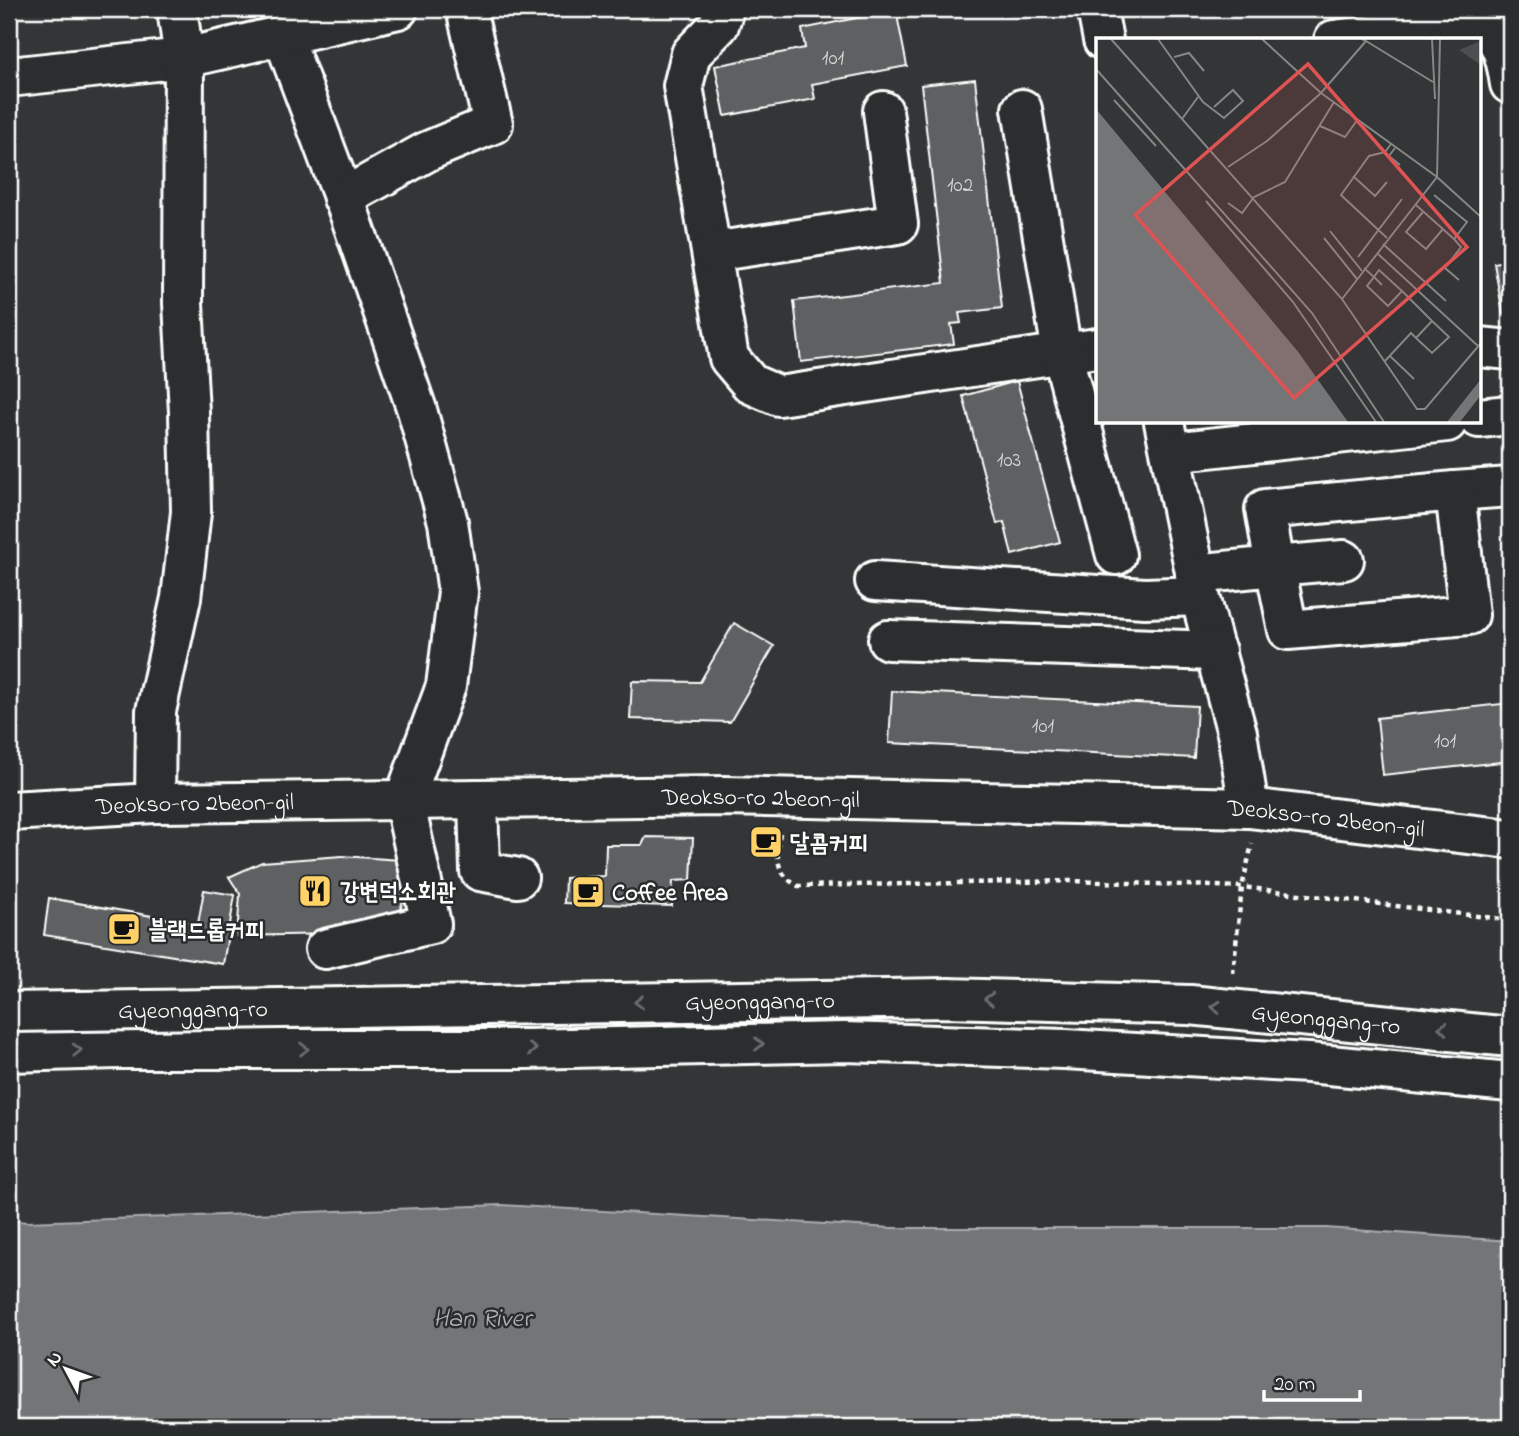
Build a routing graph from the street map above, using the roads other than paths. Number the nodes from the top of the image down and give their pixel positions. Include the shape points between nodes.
1 (177, 9) edge
2 (398, 9) edge
3 (466, 9) edge
4 (724, 9) edge
5 (1097, 9) edge
6 (1420, 18) edge
7 (283, 36) junction
8 (1103, 38) edge
9 (1342, 38) edge
10 (184, 58) junction
11 (9, 77) edge
12 (1510, 84) edge
13 (1022, 109) dead end
14 (883, 111) dead end
15 (343, 198) junction
16 (712, 252) junction
17 (1480, 347) edge
18 (1510, 350) edge
19 (1080, 351) edge
20 (1510, 415) edge
21 (1480, 418) edge
22 (1410, 424) edge
23 (1168, 437) edge
24 (1510, 487) edge
25 (1455, 491) junction
26 (1116, 555) dead end
27 (1344, 560) dead end
28 (1275, 566) junction
29 (876, 581) dead end
30 (1198, 585) junction
31 (888, 640) dead end
32 (1216, 651) junction
33 (478, 799) junction
34 (404, 800) junction
35 (155, 803) junction
36 (1257, 809) junction
37 (9, 811) edge
38 (1510, 839) edge
39 (519, 878) dead end
40 (325, 949) dead end
41 (9, 1012) edge
42 (1510, 1037) edge
43 (9, 1052) edge
44 (1510, 1082) edge

1 - 10 street
2 - 7 street
3 - 15 street via 493,124 428,151
4 - 16 street via 719,25 691,54 683,86
5 - 8 street
6 - 9 street
6 - 12 street via 1466,22 1492,32 1507,58
7 - 10 street
7 - 15 street
10 - 11 street
10 - 35 street via 183,303 191,512 181,598 156,711
13 - 19 street
14 - 16 street via 898,224
15 - 34 street via 420,422 449,522 458,592 446,686
16 - 19 street via 729,358 751,384 779,396
17 - 18 street
19 - 26 street
20 - 21 street
22 - 23 street
23 - 30 street
24 - 25 street
25 - 28 street via 1265,509
25 - 28 street via 1469,615 1288,630
27 - 28 street
28 - 30 street
29 - 30 street via 1145,597
30 - 32 street
31 - 32 street
32 - 36 street
33 - 34 street, Deokso-ro 2beon-gil
33 - 36 street, Deokso-ro 2beon-gil via 723,796
33 - 39 street via 480,871
34 - 35 street, Deokso-ro 2beon-gil
34 - 40 street via 431,924
35 - 37 street, Deokso-ro 2beon-gil
36 - 38 street, Deokso-ro 2beon-gil
42 -> 41 street, Gyeonggang-ro, bridge via 1190,1005 948,998
43 -> 44 street, Gyeonggang-ro via 844,1042 1294,1062

